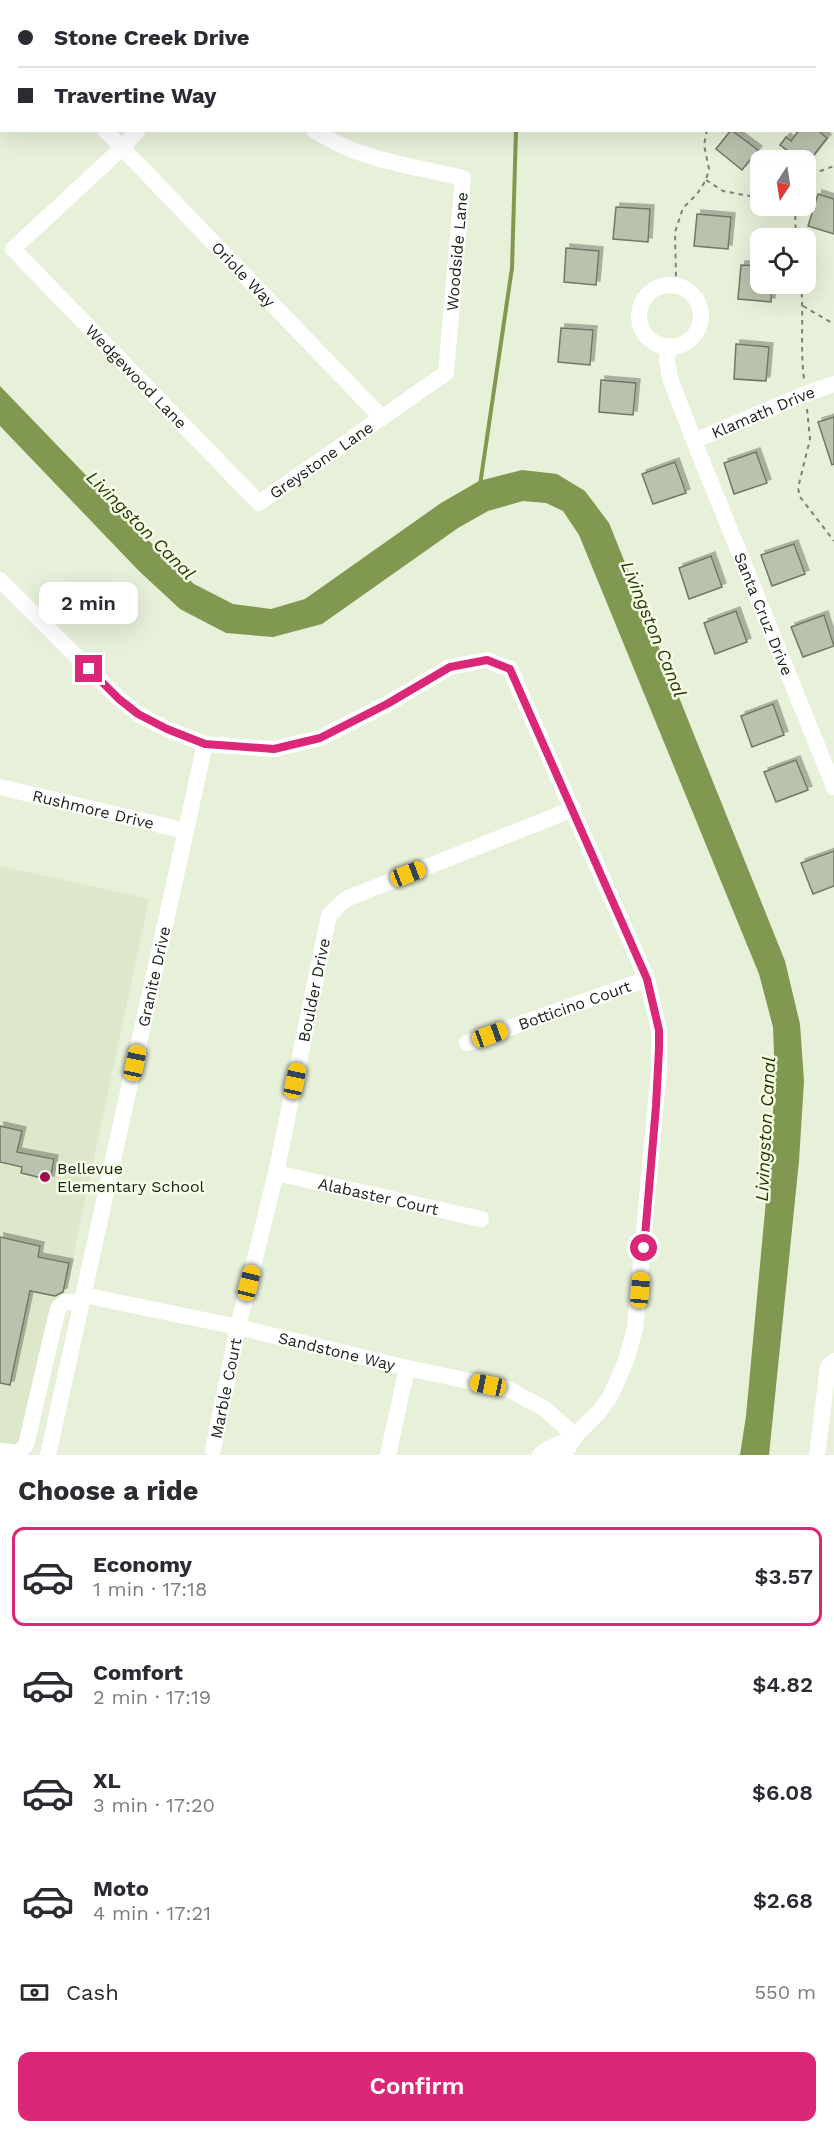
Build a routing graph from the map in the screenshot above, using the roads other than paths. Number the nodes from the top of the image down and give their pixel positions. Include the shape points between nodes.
1 (107, 132) edge
2 (136, 132) edge
3 (322, 133) edge
4 (122, 148) junction
5 (668, 346) junction
6 (446, 373) joint
7 (834, 384) edge
8 (382, 418) junction
9 (694, 441) junction
10 (259, 503) joint
11 (0, 580) edge
12 (205, 744) junction
13 (0, 787) edge
14 (834, 787) edge
15 (573, 809) junction
16 (186, 831) junction
17 (647, 979) junction
18 (467, 1043) dead end
19 (276, 1173) junction
20 (481, 1219) dead end
21 (82, 1299) junction
22 (238, 1327) junction
23 (834, 1361) edge
24 (407, 1368) junction
25 (830, 1386) edge
26 (828, 1424) edge
27 (575, 1436) junction
28 (213, 1450) dead end
29 (0, 1451) edge
30 (22, 1453) edge
31 (48, 1455) edge
32 (388, 1455) edge
33 (540, 1455) edge
34 (564, 1455) edge
35 (817, 1455) edge

1 - 4 street, Oriole Way
2 - 4 street
3 - 6 street, Woodside Lane via 362,153 463,178
4 - 8 street, Oriole Way
4 - 10 street, Wedgewood Lane via 13,249
5 - 5 street via 685,343 700,322 701,311 691,292 674,285 651,291 640,307 639,317 647,336
5 - 9 street, Santa Cruz Drive via 670,378
6 - 8 street, Greystone Lane
7 - 9 street, Klamath Drive
8 - 10 street, Greystone Lane
9 - 14 street, Santa Cruz Drive
11 - 12 street via 119,699 138,714
12 - 15 street via 274,749 320,738 450,667 487,660 510,669
12 - 16 street, Granite Drive
13 - 16 street, Rushmore Drive
15 - 17 street
15 - 19 street, Boulder Drive via 346,899 329,915
16 - 21 street, Granite Drive
17 - 18 street, Botticino Court
17 - 27 street via 659,1030 659,1049 638,1311 629,1353 610,1395 600,1412
19 - 20 street, Alabaster Court
19 - 22 street, Boulder Drive
21 - 22 street, Sandstone Way
21 - 30 street via 65,1302 58,1308
21 - 31 street, Granite Drive
22 - 24 street, Sandstone Way
22 - 28 street, Marble Court
23 - 25 street via 828,1367
24 - 27 street, Sandstone Way via 508,1389 545,1408
24 - 32 street
25 - 26 street
26 - 35 street
27 - 33 street
27 - 34 street
29 - 30 street

